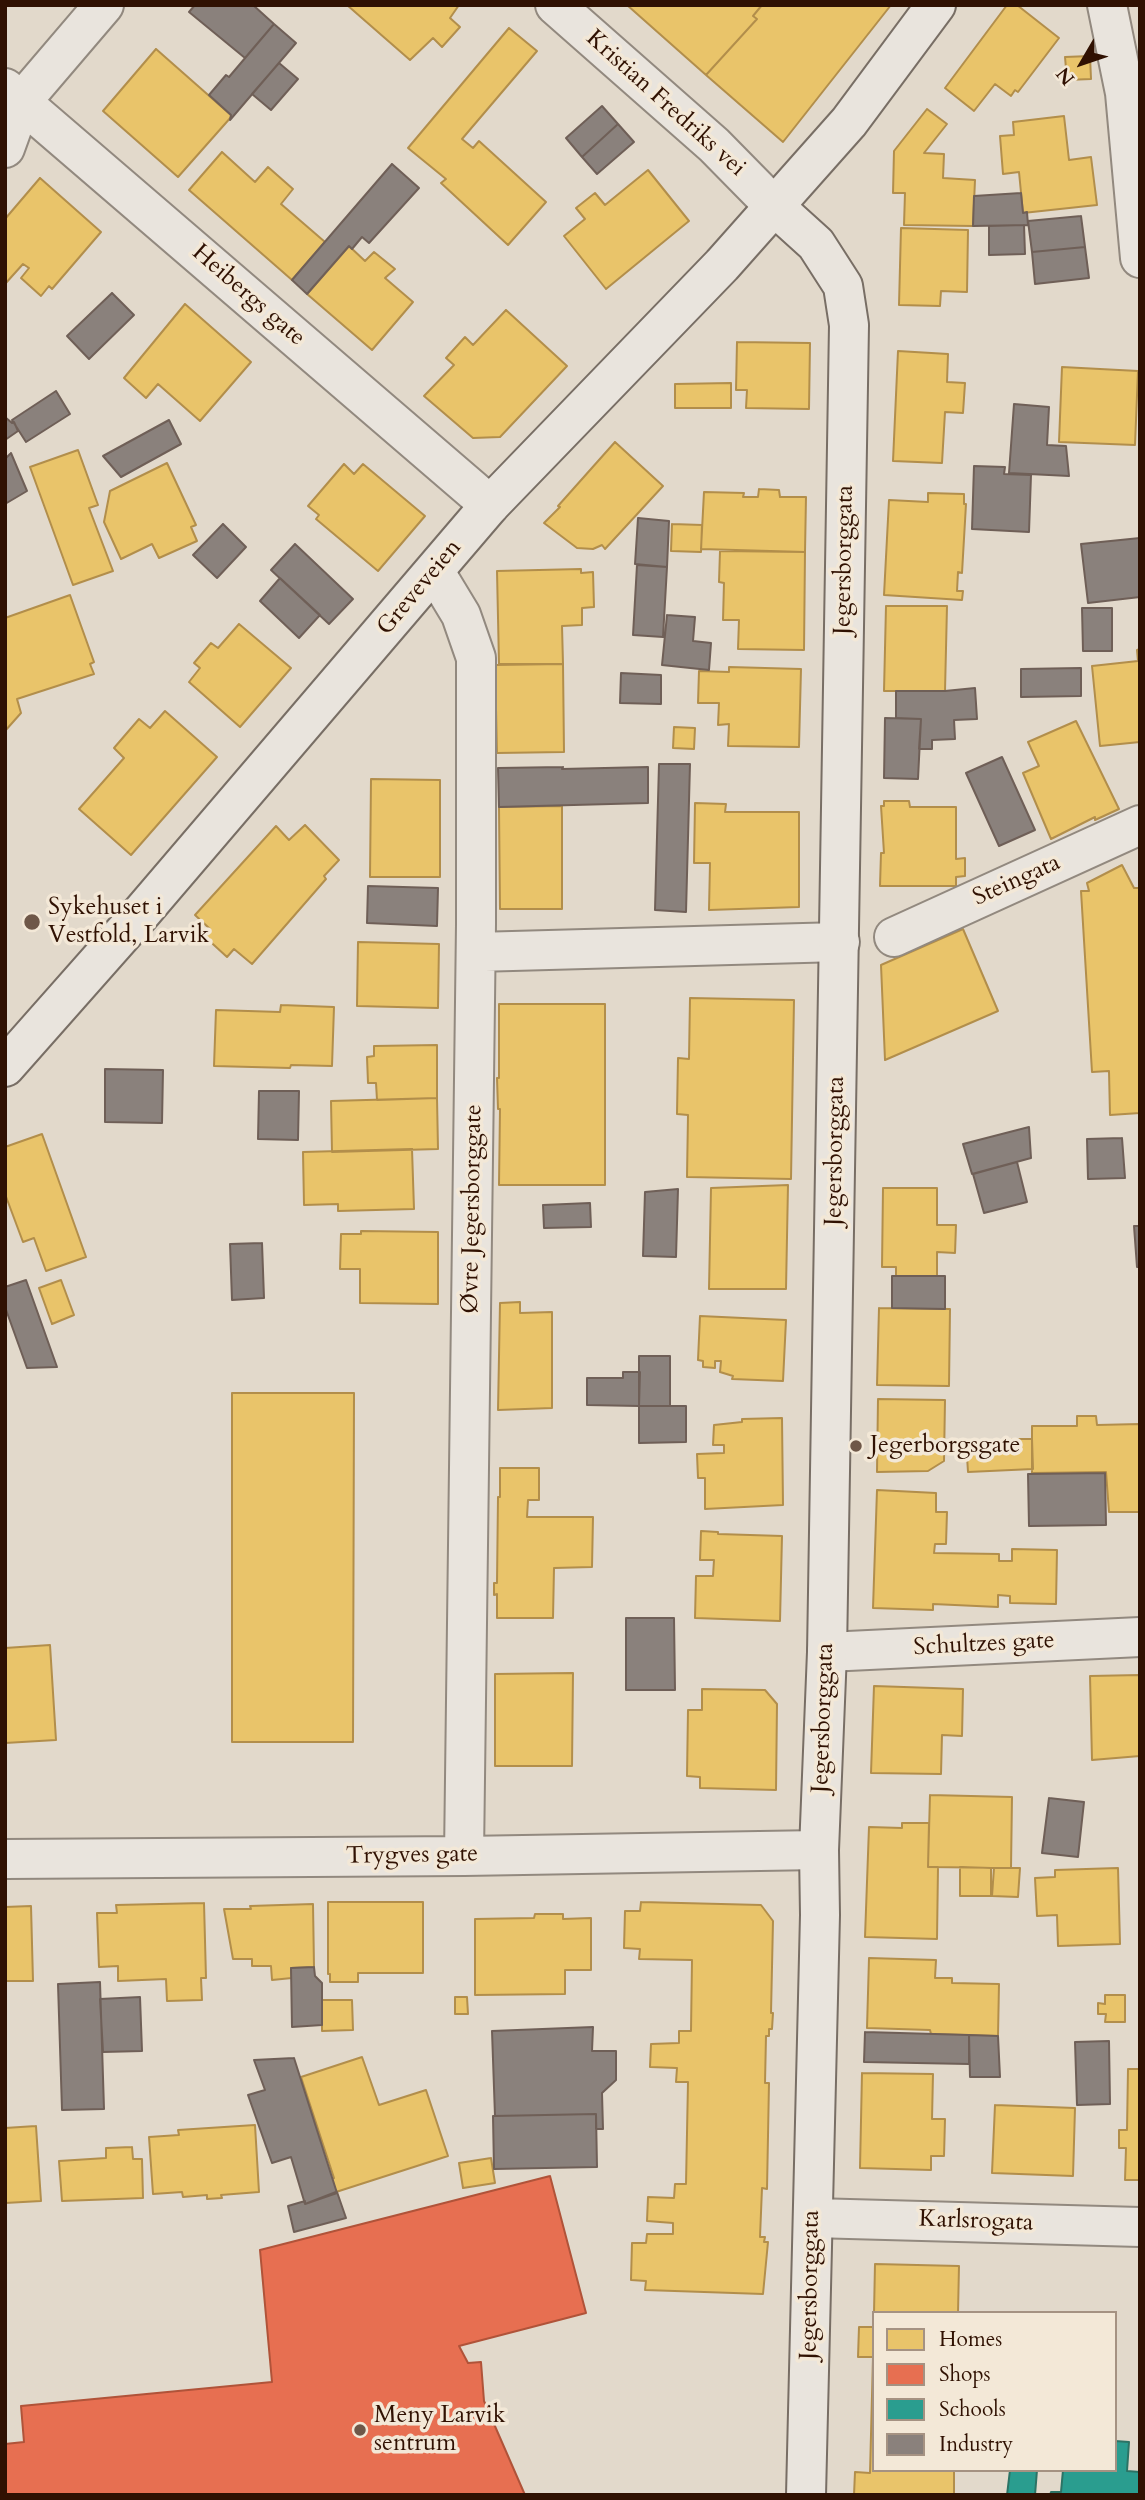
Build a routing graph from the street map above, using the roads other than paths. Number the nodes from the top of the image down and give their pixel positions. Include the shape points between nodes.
1 (104, 5) edge
2 (555, 5) edge
3 (936, 5) edge
4 (1107, 5) edge
5 (1133, 92) edge
6 (14, 94) edge
7 (5, 148) edge
8 (774, 206) junction
9 (1140, 258) edge
10 (490, 505) junction
11 (435, 572) junction
12 (1140, 825) edge
13 (894, 937) dead end
14 (840, 942) junction
15 (476, 952) junction
16 (5, 1067) edge
17 (1140, 1637) edge
18 (827, 1652) junction
19 (819, 1850) junction
20 (464, 1856) junction
21 (5, 1859) edge
22 (813, 2218) junction
23 (1140, 2227) edge
24 (806, 2495) edge

1 - 6 street
2 - 8 street, Kristian Fredriks vei via 714,145
3 - 8 street, Greveveien via 849,122
4 - 5 street
5 - 9 street
6 - 7 street
6 - 10 street, Heibergs gate
8 - 10 street, Greveveien
8 - 14 street, Jegersborggata via 816,244 843,286 849,325
10 - 11 street, Greveveien
11 - 15 street, Øvre Jegersborggate via 461,615 476,658
11 - 16 street, Greveveien
12 - 13 street, Steingata
14 - 15 street
14 - 18 street, Jegersborggata
15 - 20 street, Øvre Jegersborggate
17 - 18 street, Schultzes gate
18 - 19 street, Jegersborggata
19 - 20 street, Trygves gate
19 - 22 street, Jegersborggata
20 - 21 street, Trygves gate
22 - 23 street, Karlsrogata
22 - 24 street, Jegersborggata

